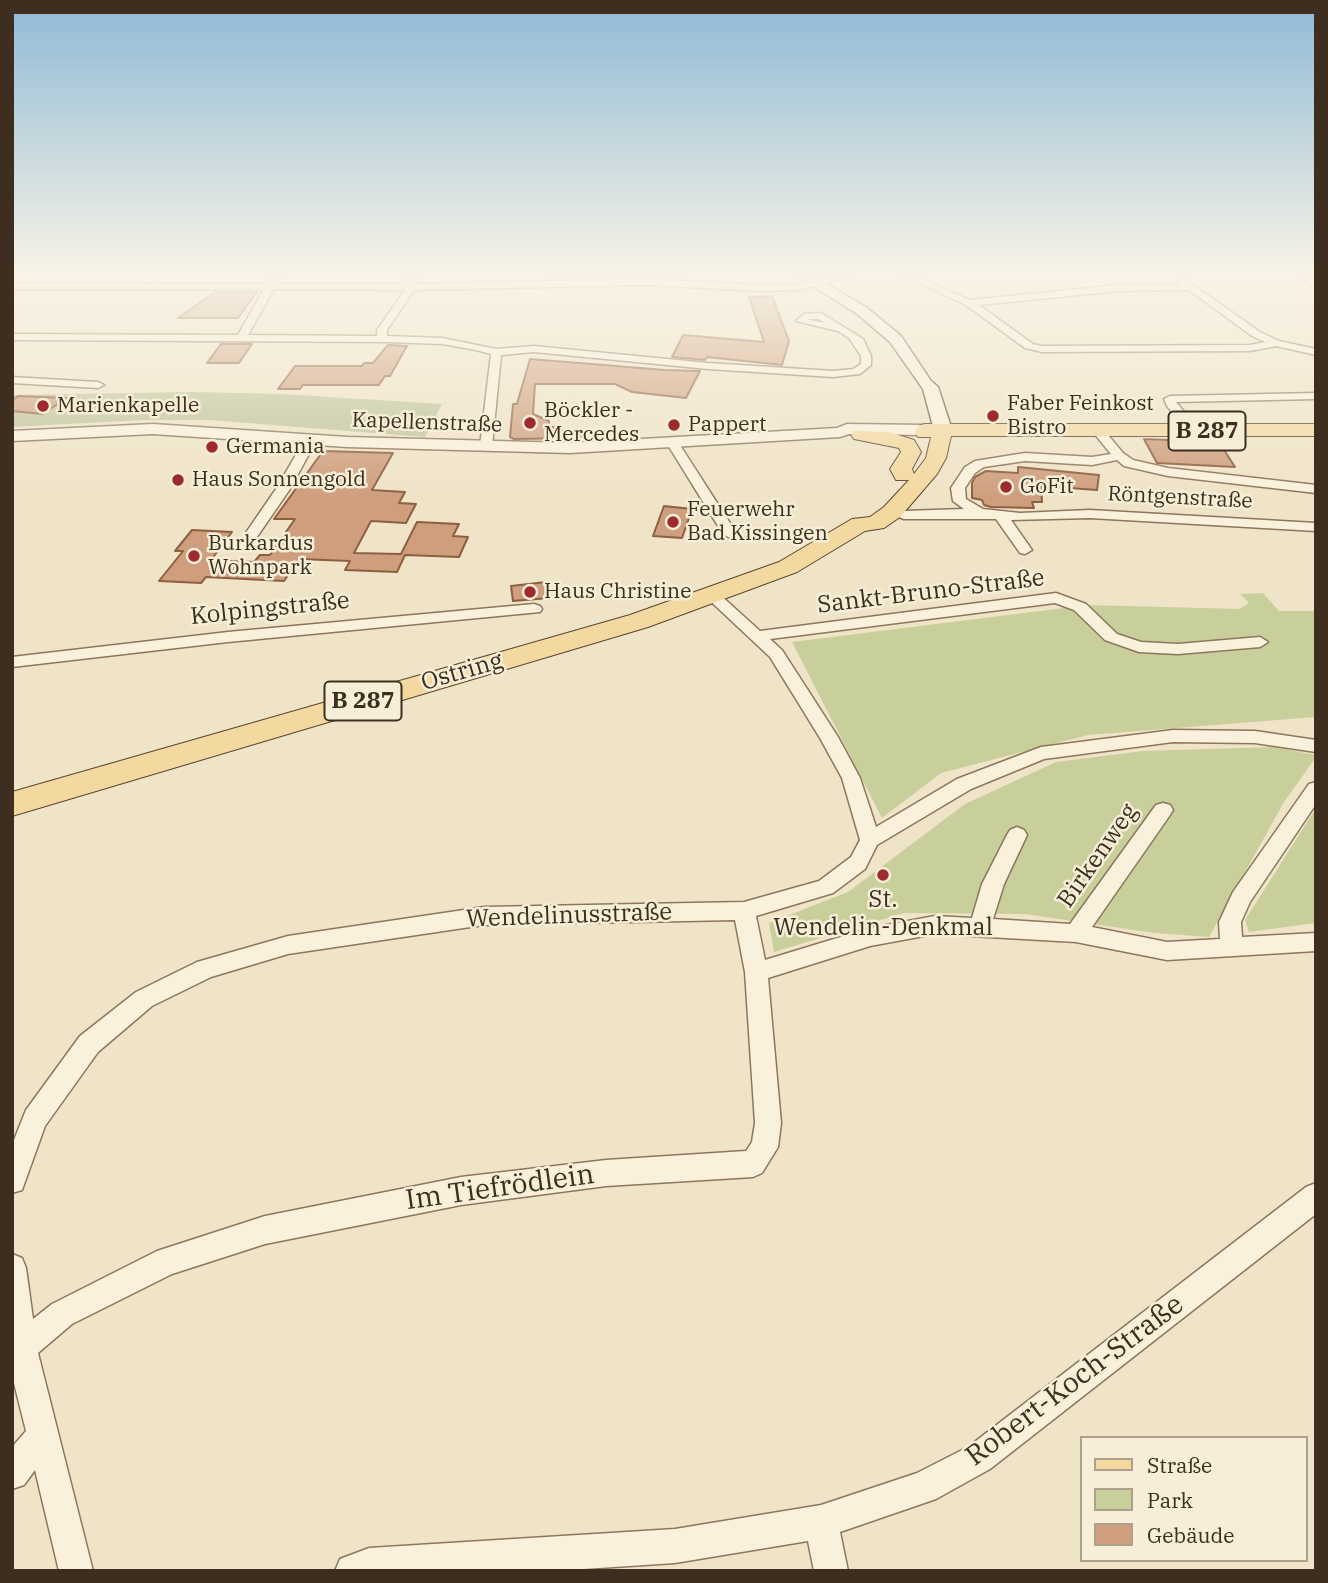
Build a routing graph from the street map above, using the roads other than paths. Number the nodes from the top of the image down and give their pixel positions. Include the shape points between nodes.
1 (483, 349) edge
2 (863, 349) edge
3 (902, 349) edge
4 (1041, 349) edge
5 (1068, 349) edge
6 (496, 352) junction
7 (12, 380) edge
8 (98, 385) dead end
9 (1316, 396) edge
10 (1316, 430) edge
11 (1194, 431) junction
12 (840, 432) junction
13 (1092, 432) junction
14 (934, 433) junction
15 (861, 435) junction
16 (12, 436) edge
17 (310, 440) junction
18 (672, 442) junction
19 (486, 446) junction
20 (1119, 456) junction
21 (904, 475) junction
22 (1316, 489) edge
23 (892, 512) junction
24 (980, 513) junction
25 (1000, 515) junction
26 (860, 524) junction
27 (1316, 527) edge
28 (252, 534) dead end
29 (730, 534) dead end
30 (1025, 550) dead end
31 (712, 595) junction
32 (534, 609) dead end
33 (759, 636) junction
34 (1260, 642) dead end
35 (12, 662) edge
36 (1316, 747) edge
37 (1316, 789) edge
38 (12, 804) edge
39 (1163, 810) dead end
40 (1017, 835) dead end
41 (870, 840) junction
42 (744, 911) junction
43 (980, 926) junction
44 (1076, 933) junction
45 (1316, 942) edge
46 (1231, 949) junction
47 (756, 972) junction
48 (12, 1180) edge
49 (1316, 1197) edge
50 (12, 1268) edge
51 (17, 1351) edge
52 (43, 1435) junction
53 (12, 1473) edge
54 (821, 1522) junction
55 (76, 1571) edge
56 (352, 1571) edge
57 (831, 1571) edge

1 - 6 street
2 - 6 street via 866,365 856,372 834,374 534,349
3 - 14 main road, Ostring via 925,384 920,387
4 - 5 street
6 - 19 street
7 - 8 street
9 - 11 street via 1170,399
10 - 11 main road, B 287
11 - 13 main road, B 287
12 - 14 street, Kapellenstraße
12 - 15 street, Kapellenstraße
12 - 18 street, Kapellenstraße
13 - 14 main road, B 287
13 - 20 street
14 - 15 street, Kapellenstraße
14 - 21 main road, Ostring / B 287
14 - 23 main road, Ostring / B 287 via 936,458
15 - 21 main road via 907,444 911,452 901,469
16 - 17 street, Kapellenstraße via 153,429
17 - 19 street, Kapellenstraße
17 - 28 street
18 - 19 street, Kapellenstraße via 570,448
18 - 29 street
20 - 22 street via 1129,463 1168,472
20 - 24 street, Röntgenstraße via 1092,461 1025,457 980,464 958,488 960,501
21 - 26 main road, Ostring / B 287 via 862,516
23 - 24 street, Röntgenstraße
23 - 26 main road, Ostring / B 287 via 876,523
24 - 25 street, Röntgenstraße
25 - 27 street, Röntgenstraße via 1090,514
25 - 30 street
26 - 31 main road, Ostring / B 287 via 788,567
31 - 33 street
31 - 38 main road, Ostring / B 287 via 639,621
32 - 35 street, Kolpingstraße
33 - 34 street, Sankt-Bruno-Straße via 1056,598 1080,607 1111,637 1139,647 1178,649
33 - 41 street via 776,654 829,737 851,778
36 - 41 street via 1255,737 1173,736 1041,753 964,784
37 - 46 street via 1241,898 1230,922
39 - 44 street, Birkenweg
40 - 43 street via 993,884
41 - 42 street, Wendelinusstraße via 858,863 826,887
42 - 47 street, Im Tiefrödlein
42 - 48 street, Wendelinusstraße via 484,916 288,946 205,969 144,999 89,1044 35,1119
43 - 44 street
43 - 47 street via 935,925 870,937
44 - 46 street via 1167,951
45 - 46 street
47 - 51 street, Im Tiefrödlein via 768,1123 765,1147 753,1164 606,1173 461,1191 265,1230 167,1261 62,1314
49 - 54 street, Robert-Koch-Straße via 979,1458 924,1487
50 - 51 street
51 - 52 street
52 - 53 street
52 - 55 street
54 - 56 street, Robert-Koch-Straße via 675,1546 369,1565
54 - 57 street

